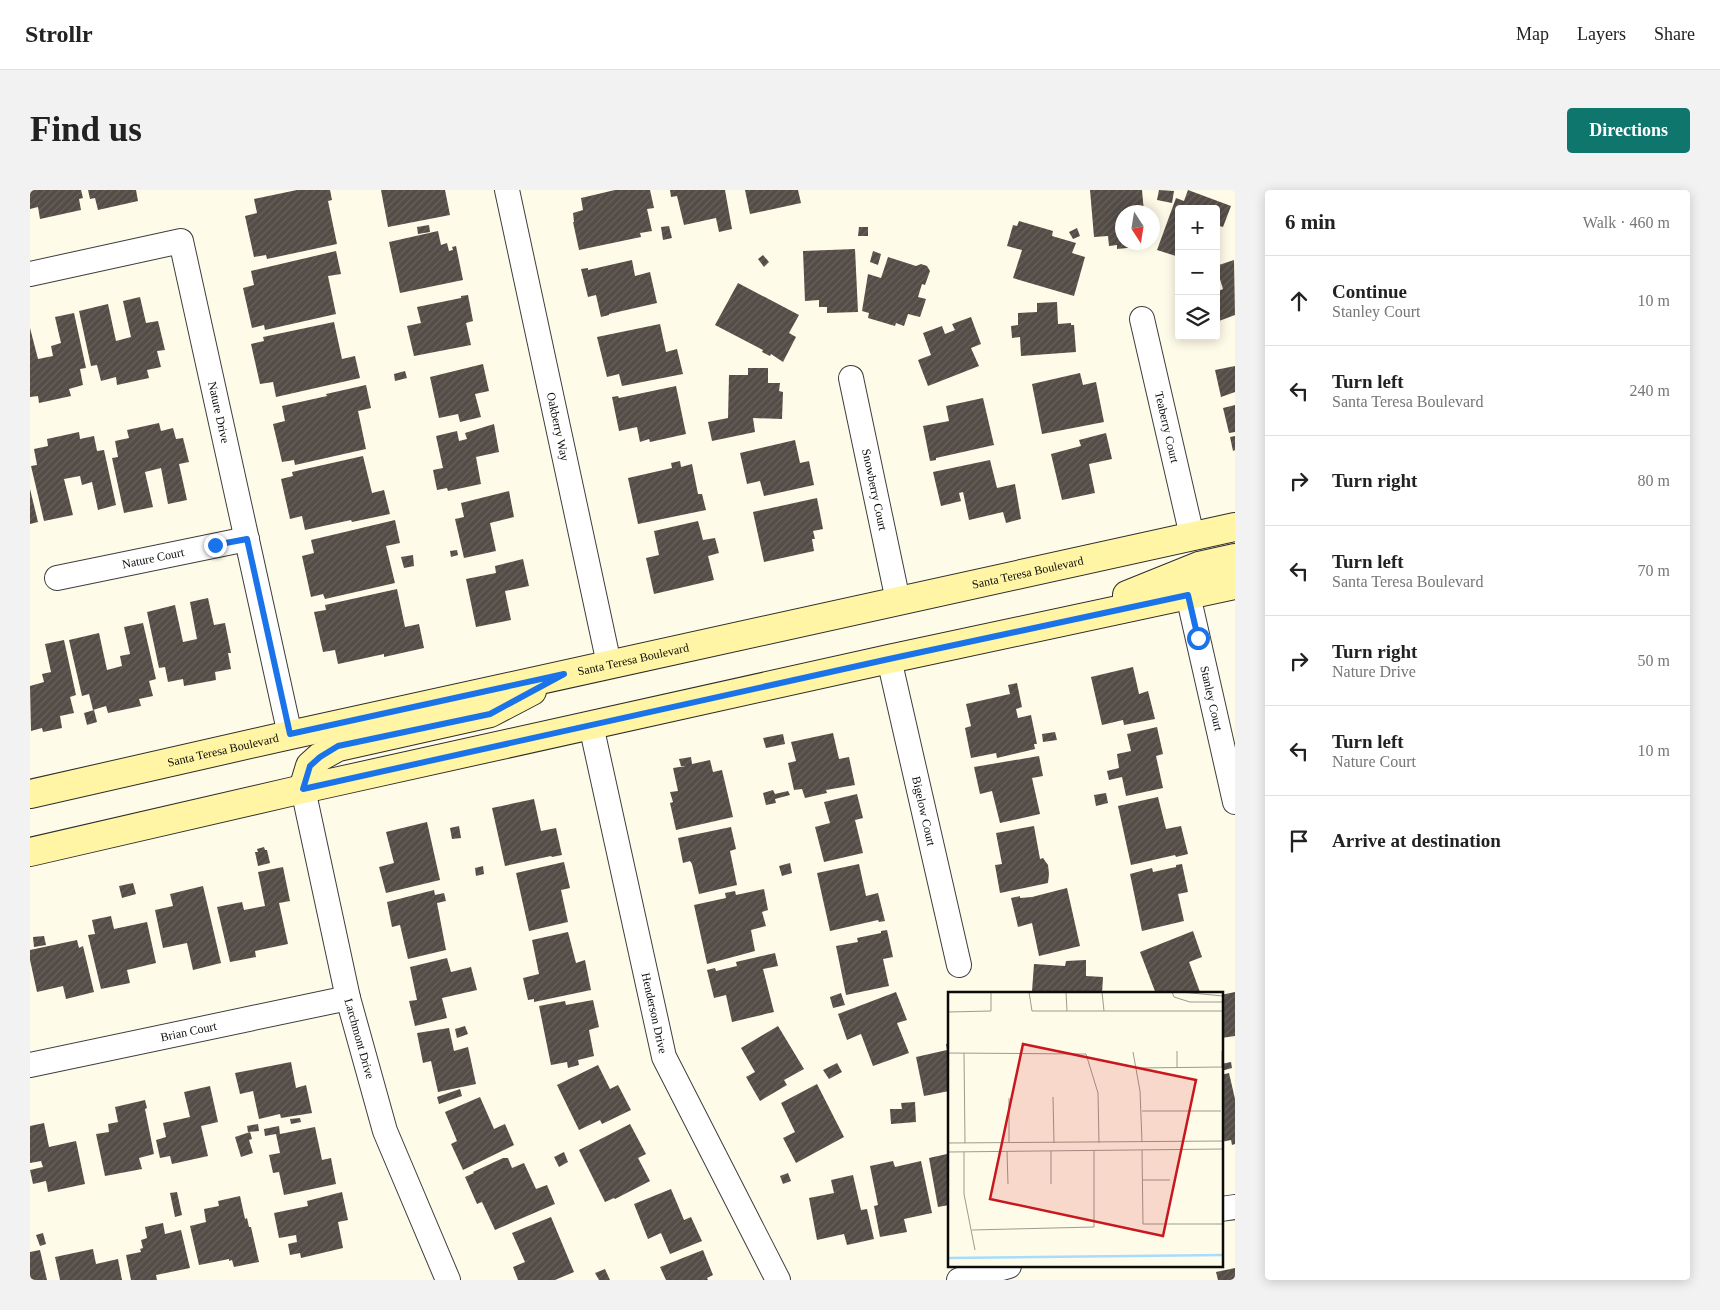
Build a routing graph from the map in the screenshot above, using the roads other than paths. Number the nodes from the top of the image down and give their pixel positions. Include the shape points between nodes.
1 (507, 190) edge
2 (30, 274) edge
3 (1142, 320) dead end
4 (851, 378) dead end
5 (1235, 527) edge
6 (1192, 536) junction
7 (247, 539) junction
8 (1235, 558) edge
9 (57, 578) dead end
10 (1235, 585) edge
11 (1188, 595) junction
12 (898, 601) junction
13 (1053, 624) junction
14 (889, 659) junction
15 (609, 664) junction
16 (564, 674) junction
17 (591, 725) junction
18 (290, 734) junction
19 (303, 789) junction
20 (30, 794) edge
21 (1235, 802) edge
22 (30, 852) edge
23 (959, 965) dead end
24 (348, 998) junction
25 (30, 1065) edge
26 (1235, 1207) edge
27 (1222, 1209) edge
28 (1002, 1268) edge
29 (446, 1280) edge
30 (778, 1280) edge
31 (959, 1280) edge

1 - 15 street, Oakberry Way
2 - 7 street, Nature Drive via 181,241
3 - 6 street, Teaberry Court
4 - 12 street, Snowberry Court
5 - 6 main road, Santa Teresa Boulevard
6 - 12 main road, Santa Teresa Boulevard
7 - 9 street, Nature Court
7 - 18 street, Nature Drive
8 - 13 main road via 1199,566
10 - 11 main road
11 - 13 main road
11 - 21 street, Stanley Court
12 - 15 main road, Santa Teresa Boulevard
13 - 14 main road
14 - 17 main road
14 - 23 street, Bigelow Court
15 - 16 main road, Santa Teresa Boulevard
16 - 18 main road, Santa Teresa Boulevard
16 - 19 main road via 490,714 338,746 310,766
17 - 19 main road
17 - 30 street, Henderson Drive via 664,1057
18 - 20 main road, Santa Teresa Boulevard
19 - 22 main road
19 - 24 street, Larchmont Drive
24 - 25 street, Brian Court
24 - 29 street, Larchmont Drive via 386,1131
26 - 27 street
28 - 31 street

